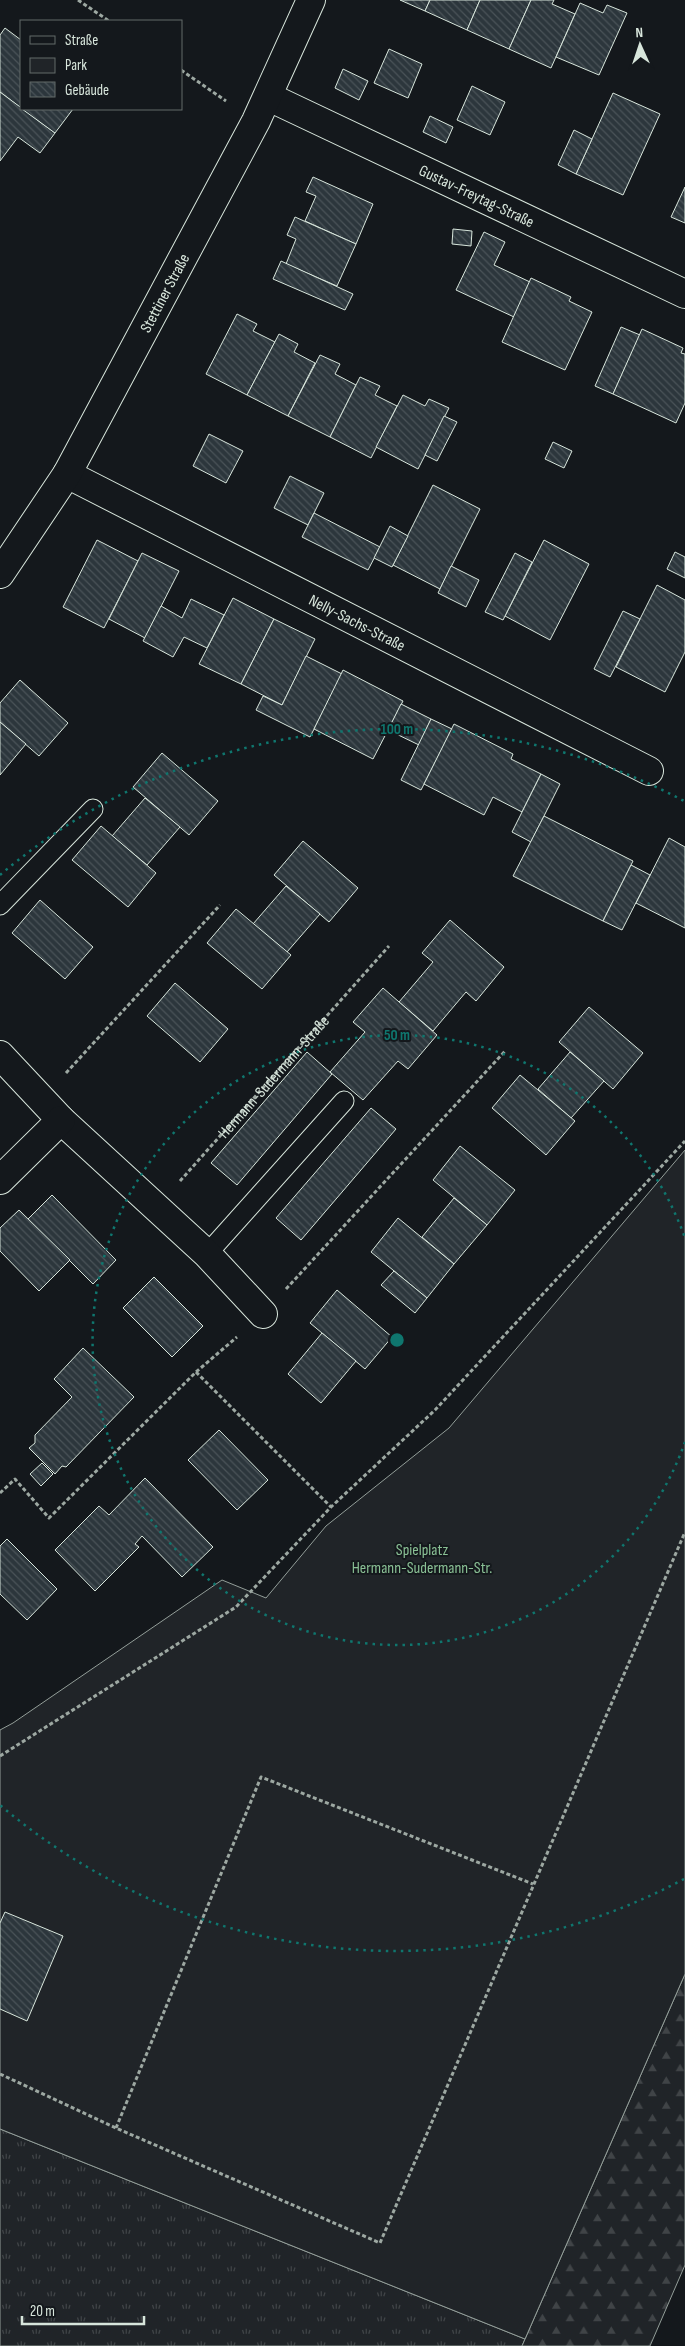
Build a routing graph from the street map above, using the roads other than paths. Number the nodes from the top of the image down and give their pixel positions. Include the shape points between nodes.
1 (310, 0) edge
2 (268, 97) junction
3 (685, 294) edge
4 (67, 474) junction
5 (0, 574) edge
6 (649, 771) dead end
7 (93, 809) dead end
8 (0, 905) edge
9 (0, 1055) edge
10 (344, 1101) dead end
11 (61, 1120) junction
12 (0, 1180) edge
13 (207, 1254) junction
14 (263, 1314) dead end

1 - 2 street, Stettiner Straße
2 - 3 street, Gustav-Freytag-Straße
2 - 4 street, Stettiner Straße
4 - 5 street, Stettiner Straße
4 - 6 street, Nelly-Sachs-Straße
7 - 8 lane
9 - 11 street
10 - 13 lane
11 - 12 street
11 - 13 street
13 - 14 street

